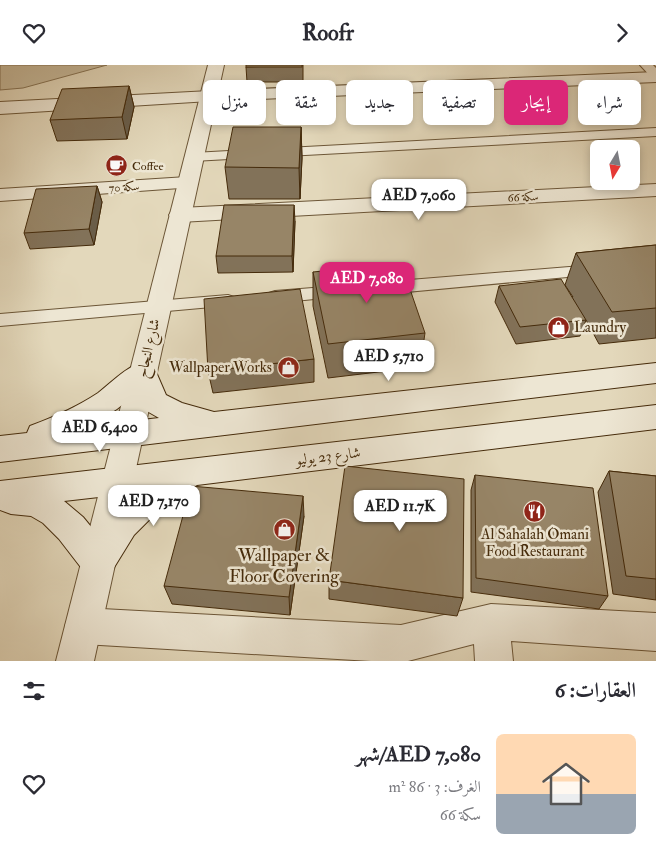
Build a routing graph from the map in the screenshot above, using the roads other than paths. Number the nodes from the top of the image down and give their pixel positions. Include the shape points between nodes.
1 (216, 65) edge
2 (646, 65) edge
3 (656, 76) edge
4 (213, 80) edge
5 (266, 93) edge
6 (203, 96) edge
7 (0, 108) edge
8 (203, 121) edge
9 (656, 133) edge
10 (193, 157) junction
11 (188, 183) junction
12 (656, 190) edge
13 (0, 195) edge
14 (180, 215) junction
15 (607, 269) edge
16 (373, 289) edge
17 (353, 291) edge
18 (158, 307) junction
19 (0, 321) edge
20 (142, 372) junction
21 (656, 373) edge
22 (656, 417) edge
23 (619, 421) junction
24 (218, 425) junction
25 (656, 429) edge
26 (128, 435) junction
27 (2, 449) edge
28 (192, 473) junction
29 (116, 482) junction
30 (0, 497) edge
31 (98, 563) junction
32 (491, 622) junction
33 (83, 626) junction
34 (656, 632) edge
35 (75, 661) edge
36 (494, 661) edge

1 - 4 street, شارع النجاح
2 - 3 lane
3 - 5 street
6 - 7 street
8 - 10 street, شارع النجاح
9 - 10 lane
10 - 11 street, شارع النجاح
11 - 13 street, سكة 70
11 - 14 street, شارع النجاح
12 - 14 street, سكة 66
14 - 18 street, شارع النجاح
15 - 16 lane
17 - 18 lane
18 - 19 lane
18 - 20 street, شارع النجاح
20 - 24 street via 155,402 174,413
20 - 26 street, شارع النجاح
20 - 27 street via 118,394 73,423
21 - 24 street
22 - 23 street, شارع 23 يوليو
23 - 25 lane
23 - 28 street, شارع 23 يوليو
24 - 26 street
26 - 27 street
26 - 29 street, شارع النجاح
28 - 29 street, شارع 23 يوليو
28 - 31 street via 149,499 122,524
29 - 30 street, شارع 23 يوليو
29 - 31 street, شارع النجاح
30 - 31 street via 36,503 56,515 73,530
31 - 33 street, شارع النجاح
32 - 33 street via 401,645
32 - 34 street
32 - 36 street
33 - 35 street, شارع النجاح

